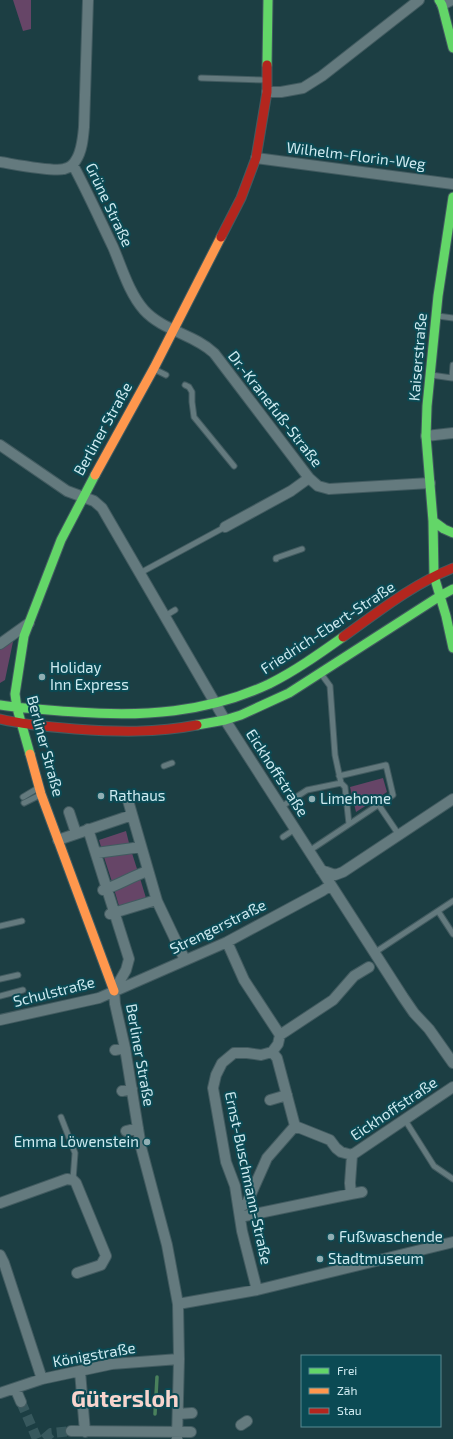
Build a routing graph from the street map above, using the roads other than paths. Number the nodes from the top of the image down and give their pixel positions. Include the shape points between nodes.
1 (88, 0) edge
2 (268, 0) edge
3 (419, 0) edge
4 (452, 0) edge
5 (440, 2) edge
6 (453, 48) edge
7 (201, 78) dead end
8 (268, 80) junction
9 (267, 92) junction
10 (256, 158) junction
11 (0, 162) edge
12 (73, 165) junction
13 (453, 184) edge
14 (453, 197) edge
15 (436, 316) junction
16 (453, 318) edge
17 (174, 330) junction
18 (453, 365) edge
19 (154, 368) junction
20 (166, 375) dead end
21 (430, 375) junction
22 (185, 385) dead end
23 (453, 433) edge
24 (426, 436) junction
25 (0, 445) edge
26 (234, 466) dead end
27 (309, 478) junction
28 (430, 483) junction
29 (83, 497) junction
30 (433, 521) junction
31 (225, 527) joint
32 (453, 533) edge
33 (302, 549) dead end
34 (276, 559) dead end
35 (140, 574) junction
36 (434, 576) junction
37 (451, 581) edge
38 (440, 596) junction
39 (175, 610) dead end
40 (165, 616) junction
41 (29, 623) junction
42 (0, 644) edge
43 (453, 648) edge
44 (321, 673) junction
45 (216, 704) junction
46 (0, 705) edge
47 (17, 708) junction
48 (0, 719) edge
49 (225, 720) junction
50 (20, 724) junction
51 (172, 763) dead end
52 (164, 766) dead end
53 (339, 776) junction
54 (341, 783) junction
55 (40, 791) junction
56 (23, 797) dead end
57 (127, 797) dead end
58 (453, 799) edge
59 (24, 804) dead end
60 (378, 804) junction
61 (280, 807) junction
62 (68, 812) dead end
63 (132, 814) junction
64 (349, 824) junction
65 (88, 829) junction
66 (296, 829) junction
67 (76, 833) junction
68 (399, 836) junction
69 (283, 837) dead end
70 (58, 840) junction
71 (141, 847) junction
72 (309, 851) junction
73 (96, 853) junction
74 (149, 865) junction
75 (321, 870) junction
76 (331, 885) junction
77 (105, 890) junction
78 (156, 900) junction
79 (453, 901) edge
80 (438, 911) junction
81 (112, 913) junction
82 (22, 921) dead end
83 (0, 926) edge
84 (453, 934) edge
85 (228, 942) junction
86 (374, 953) junction
87 (185, 960) junction
88 (369, 967) dead end
89 (18, 975) dead end
90 (0, 979) edge
91 (23, 990) dead end
92 (114, 991) junction
93 (0, 996) edge
94 (0, 1020) edge
95 (280, 1035) junction
96 (272, 1052) junction
97 (453, 1063) edge
98 (453, 1087) edge
99 (287, 1095) junction
100 (270, 1100) dead end
101 (61, 1118) dead end
102 (405, 1120) junction
103 (295, 1126) junction
104 (138, 1128) junction
105 (126, 1131) dead end
106 (352, 1155) junction
107 (453, 1179) edge
108 (73, 1180) junction
109 (350, 1183) junction
110 (362, 1192) dead end
111 (351, 1194) junction
112 (330, 1198) junction
113 (0, 1203) edge
114 (242, 1209) junction
115 (453, 1242) edge
116 (0, 1255) edge
117 (77, 1273) dead end
118 (257, 1290) junction
119 (178, 1304) junction
120 (179, 1359) junction
121 (80, 1371) junction
122 (42, 1379) junction
123 (15, 1388) junction
124 (0, 1393) edge
125 (21, 1402) tunnel mouth
126 (192, 1413) dead end
127 (178, 1414) junction
128 (71, 1432) tunnel mouth
129 (85, 1432) junction
130 (191, 1432) dead end
131 (177, 1435) edge

1 - 12 street, Grüne Straße via 84,127 77,159
2 - 8 street, Berliner Straße
3 - 9 street via 303,88
4 - 5 street
5 - 6 street
7 - 8 lane
8 - 9 street, Berliner Straße
9 - 10 street, Berliner Straße
10 - 13 street, Wilhelm-Florin-Weg
10 - 17 street, Berliner Straße via 241,198
11 - 12 street via 53,170
12 - 17 street, Grüne Straße via 134,297 145,311
14 - 15 street, Kaiserstraße via 445,269
15 - 16 lane
15 - 21 street, Kaiserstraße
17 - 19 street, Berliner Straße
17 - 27 street, Dr.-Kranefuß-Straße via 206,346 214,354
18 - 21 lane via 452,378
19 - 20 lane
19 - 29 street, Berliner Straße
21 - 24 street, Kaiserstraße
22 - 26 lane via 192,392 194,417
23 - 24 street
24 - 28 street, Kaiserstraße
25 - 29 street, Eickhoffstraße via 67,491
27 - 28 street, Dr.-Kranefuß-Straße via 318,486 329,489
27 - 31 street via 291,491
28 - 30 street, Kaiserstraße
29 - 35 street, Eickhoffstraße via 94,501 102,508
29 - 41 street, Berliner Straße via 61,540
30 - 32 street
30 - 36 street, Kaiserstraße
30 - 37 street, Kaiserstraße
31 - 35 lane
33 - 34 lane
35 - 40 street, Eickhoffstraße
36 - 37 street, Friedrich-Ebert-Straße
36 - 38 street, Kaiserstraße
36 - 45 street, Friedrich-Ebert-Straße via 280,679 237,698
37 - 38 street
38 - 43 street, Kaiserstraße
38 - 44 street
39 - 40 lane
40 - 45 street, Eickhoffstraße
41 - 42 street
41 - 47 street, Berliner Straße via 16,677
44 - 49 street via 264,706
44 - 53 lane via 330,686
45 - 47 street, Friedrich-Ebert-Straße via 140,714
45 - 49 street, Eickhoffstraße
46 - 47 street, Friedrich-Ebert-Straße
47 - 50 street, Berliner Straße
48 - 50 street
49 - 50 street via 172,730 141,732
49 - 61 street, Eickhoffstraße
50 - 55 street, Berliner Straße
51 - 52 lane
53 - 54 lane
53 - 60 lane via 386,765 394,795
54 - 61 lane via 308,790
54 - 64 lane via 345,787
55 - 56 lane
55 - 59 lane
55 - 70 street, Berliner Straße
57 - 63 street
58 - 68 street
60 - 64 lane
60 - 68 lane
61 - 66 street, Eickhoffstraße
62 - 67 street
63 - 65 street
63 - 71 street
64 - 72 lane
65 - 67 street
65 - 73 street
66 - 69 lane
66 - 72 street, Eickhoffstraße
67 - 70 street
68 - 75 street via 343,872 335,875
70 - 92 street, Berliner Straße
71 - 73 street
71 - 74 street
72 - 75 street, Eickhoffstraße
73 - 77 street
74 - 77 street
74 - 78 street
75 - 76 street, Eickhoffstraße
76 - 85 street, Strengerstraße
76 - 86 street, Eickhoffstraße
77 - 81 street
78 - 81 street
78 - 87 street via 171,923
79 - 80 lane
80 - 84 lane
80 - 86 lane
81 - 92 street via 129,959
82 - 83 lane
85 - 87 street, Strengerstraße
85 - 95 street via 244,980
86 - 97 street, Eickhoffstraße via 408,1004 430,1029
87 - 92 street, Strengerstraße
88 - 95 street via 354,976 333,1000
89 - 90 lane
91 - 93 lane
92 - 94 street, Schulstraße via 99,998
92 - 104 street, Berliner Straße via 127,1090
95 - 96 street via 278,1044
96 - 99 street
96 - 114 street, Ernst-Buschmann-Straße via 261,1055 234,1054 222,1063 214,1082 226,1162
98 - 102 street, Eickhoffstraße
99 - 100 street
99 - 103 street
101 - 108 lane via 75,1153
102 - 106 street, Eickhoffstraße via 390,1124
102 - 107 lane via 434,1166
103 - 106 street via 330,1140 340,1152
103 - 114 street via 267,1158
104 - 105 street
104 - 119 street, Berliner Straße via 167,1245
106 - 109 street
108 - 113 street via 67,1179
108 - 117 street via 106,1256 101,1265
109 - 111 street
109 - 112 street
110 - 111 street
111 - 112 street
112 - 114 street via 306,1207 254,1214
114 - 118 street, Ernst-Buschmann-Straße via 242,1231
115 - 118 street
116 - 122 street via 16,1314
118 - 119 street
119 - 120 street, Berliner Straße
120 - 121 street, Königstraße via 112,1364
120 - 127 street, Berliner Straße
121 - 122 street, Königstraße
121 - 129 street
122 - 123 street, Königstraße
123 - 124 street, Königstraße
123 - 125 street
126 - 127 street
127 - 131 street, Berliner Straße
128 - 129 street
129 - 131 street
130 - 131 street

